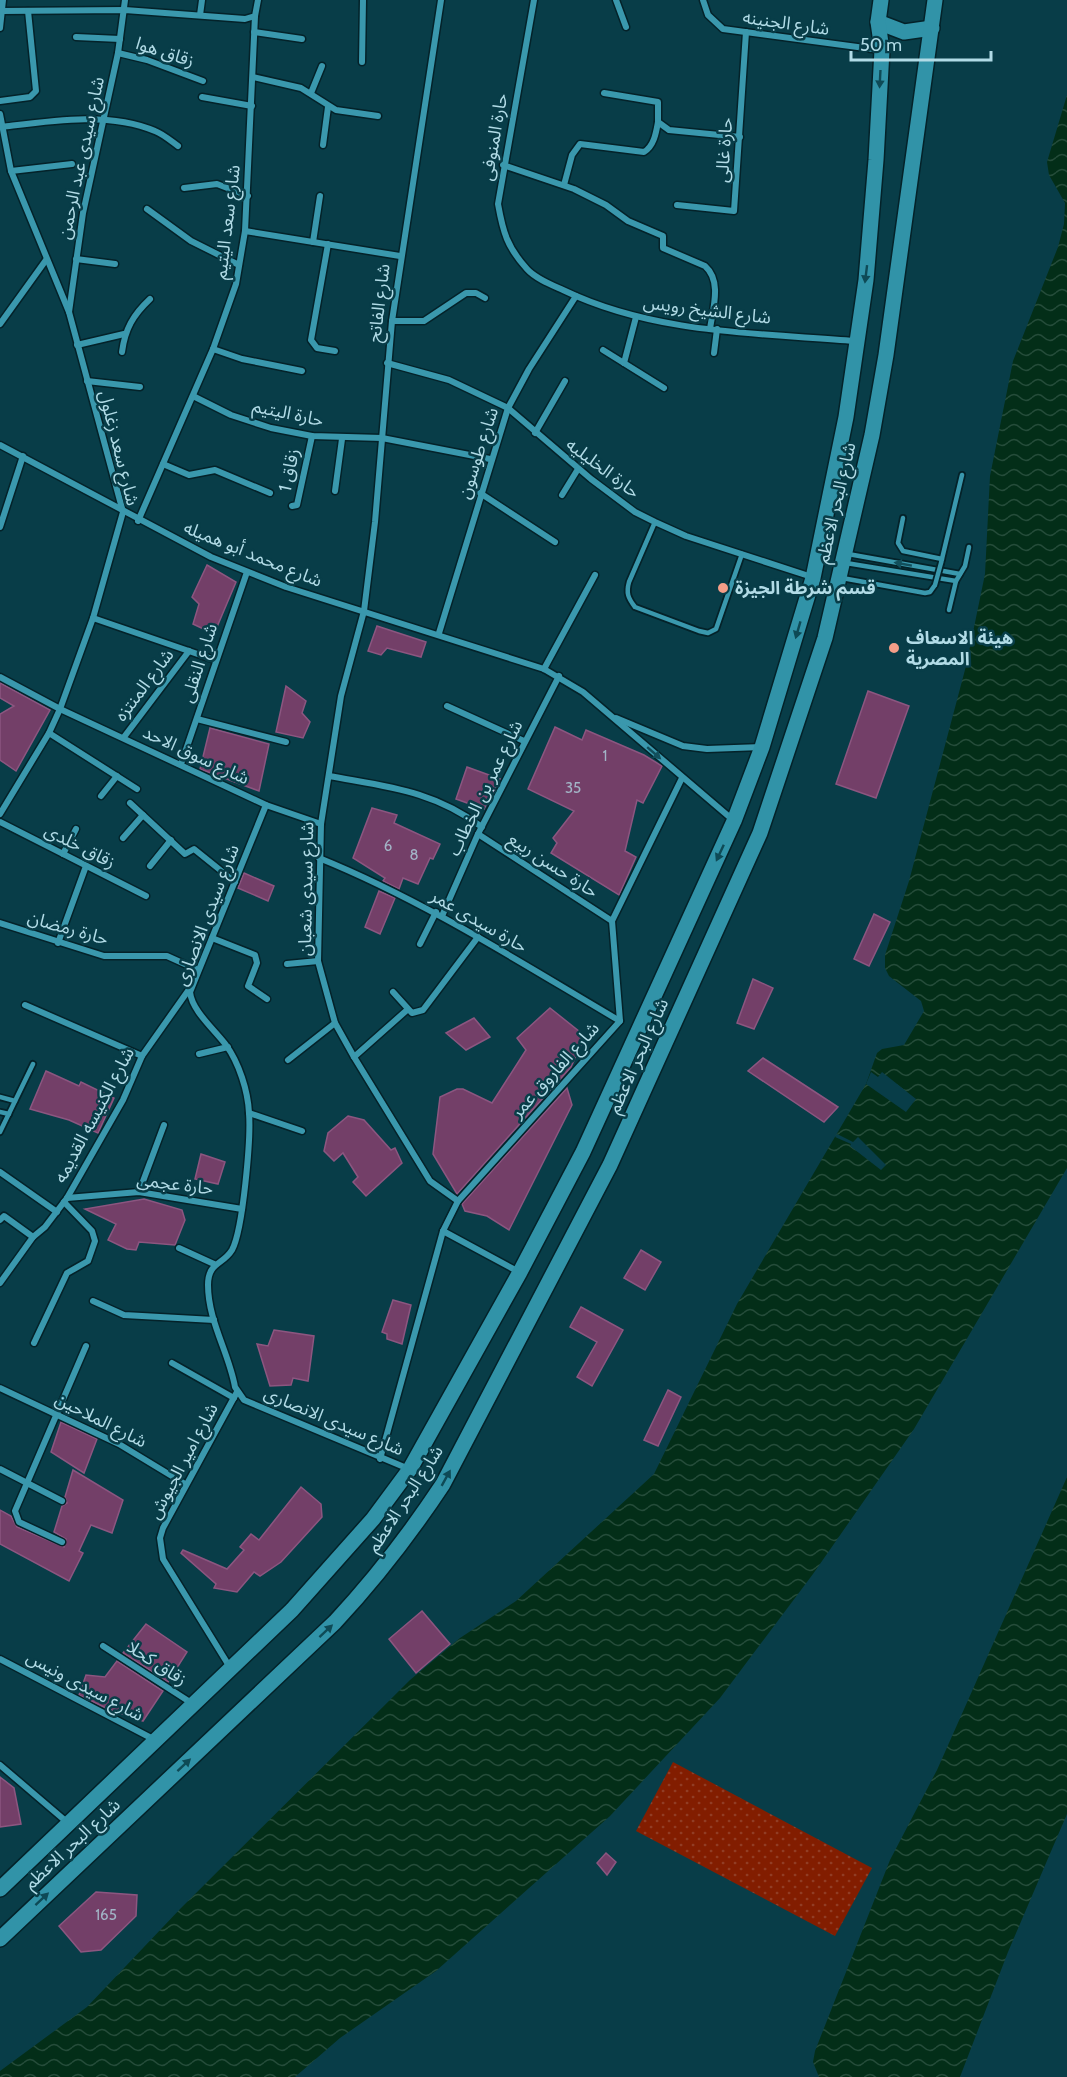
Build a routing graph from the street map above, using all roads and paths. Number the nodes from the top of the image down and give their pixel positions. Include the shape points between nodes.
1 (3, 0) edge
2 (125, 0) edge
3 (202, 0) edge
4 (258, 0) edge
5 (363, 0) edge
6 (441, 0) edge
7 (534, 0) edge
8 (616, 0) edge
9 (703, 0) edge
10 (881, 0) edge
11 (935, 0) edge
12 (125, 10) junction
13 (2, 11) junction
14 (28, 11) junction
15 (200, 15) junction
16 (255, 15) junction
17 (878, 22) junction
18 (626, 27) dead end
19 (932, 27) junction
20 (0, 28) edge
21 (254, 32) junction
22 (746, 32) junction
23 (76, 37) dead end
24 (120, 39) junction
25 (302, 39) dead end
26 (882, 50) junction
27 (118, 53) junction
28 (362, 62) dead end
29 (322, 66) dead end
30 (253, 77) junction
31 (203, 81) dead end
32 (311, 93) junction
33 (604, 93) dead end
34 (202, 97) dead end
35 (0, 100) edge
36 (252, 106) junction
37 (328, 107) junction
38 (0, 114) edge
39 (378, 116) dead end
40 (104, 121) junction
41 (658, 122) junction
42 (2, 127) junction
43 (740, 137) junction
44 (323, 145) dead end
45 (178, 146) dead end
46 (72, 164) dead end
47 (504, 165) junction
48 (11, 171) junction
49 (564, 185) junction
50 (184, 188) dead end
51 (248, 196) junction
52 (320, 196) dead end
53 (677, 205) dead end
54 (147, 209) dead end
55 (245, 231) junction
56 (313, 242) junction
57 (328, 244) junction
58 (400, 256) junction
59 (76, 259) junction
60 (46, 260) junction
61 (115, 264) dead end
62 (239, 265) junction
63 (529, 271) joint
64 (576, 296) junction
65 (485, 298) dead end
66 (150, 299) dead end
67 (69, 312) junction
68 (636, 316) junction
69 (392, 321) junction
70 (0, 324) edge
71 (714, 329) junction
72 (124, 334) junction
73 (855, 341) junction
74 (77, 345) junction
75 (213, 348) junction
76 (603, 350) dead end
77 (334, 351) dead end
78 (122, 352) dead end
79 (714, 353) dead end
80 (387, 363) junction
81 (624, 363) junction
82 (302, 371) dead end
83 (87, 381) junction
84 (565, 381) dead end
85 (140, 387) dead end
86 (664, 388) dead end
87 (193, 396) junction
88 (508, 408) junction
89 (535, 433) junction
90 (312, 436) junction
91 (382, 438) junction
92 (342, 439) junction
93 (0, 445) edge
94 (23, 456) junction
95 (490, 459) junction
96 (163, 464) junction
97 (578, 469) junction
98 (962, 475) dead end
99 (335, 491) dead end
100 (480, 492) junction
101 (270, 493) dead end
102 (562, 495) dead end
103 (0, 503) edge
104 (8, 506) junction
105 (292, 506) dead end
106 (123, 512) junction
107 (903, 518) dead end
108 (138, 521) junction
109 (655, 522) junction
110 (0, 527) edge
111 (555, 542) dead end
112 (969, 548) dead end
113 (742, 554) junction
114 (941, 561) junction
115 (843, 564) junction
116 (247, 572) junction
117 (960, 574) junction
118 (595, 575) dead end
119 (813, 578) junction
120 (956, 581) junction
121 (950, 610) dead end
122 (364, 611) junction
123 (93, 618) junction
124 (439, 633) junction
125 (189, 651) junction
126 (215, 660) junction
127 (544, 669) junction
128 (559, 676) junction
129 (0, 677) edge
130 (447, 706) dead end
131 (60, 709) junction
132 (610, 715) junction
133 (197, 719) junction
134 (49, 733) junction
135 (124, 737) junction
136 (525, 741) junction
137 (286, 742) dead end
138 (762, 747) junction
139 (181, 764) junction
140 (117, 776) junction
141 (329, 776) junction
142 (682, 778) junction
143 (137, 789) dead end
144 (101, 796) dead end
145 (130, 803) dead end
146 (267, 805) junction
147 (0, 814) edge
148 (143, 815) junction
149 (734, 821) junction
150 (0, 822) edge
151 (321, 824) junction
152 (482, 826) junction
153 (76, 829) dead end
154 (478, 834) junction
155 (123, 838) dead end
156 (171, 840) junction
157 (63, 854) junction
158 (319, 858) junction
159 (86, 866) junction
160 (150, 866) dead end
161 (236, 882) junction
162 (146, 896) dead end
163 (439, 914) junction
164 (612, 921) junction
165 (0, 925) edge
166 (478, 937) junction
167 (212, 938) junction
168 (58, 944) junction
169 (420, 944) dead end
170 (318, 961) junction
171 (287, 964) dead end
172 (198, 970) junction
173 (190, 987) junction
174 (393, 992) dead end
175 (267, 999) dead end
176 (25, 1005) dead end
177 (407, 1010) junction
178 (620, 1021) junction
179 (334, 1023) junction
180 (228, 1047) junction
181 (199, 1054) dead end
182 (142, 1056) junction
183 (354, 1057) junction
184 (288, 1060) dead end
185 (33, 1064) dead end
186 (0, 1097) edge
187 (15, 1101) junction
188 (0, 1112) edge
189 (249, 1113) junction
190 (9, 1114) junction
191 (164, 1125) dead end
192 (302, 1131) dead end
193 (0, 1132) edge
194 (0, 1172) edge
195 (139, 1192) junction
196 (66, 1200) junction
197 (458, 1202) junction
198 (242, 1209) junction
199 (57, 1212) junction
200 (0, 1220) edge
201 (443, 1231) junction
202 (33, 1237) junction
203 (179, 1248) dead end
204 (214, 1264) junction
205 (520, 1272) junction
206 (0, 1283) edge
207 (93, 1300) dead end
208 (214, 1320) junction
209 (34, 1343) dead end
210 (86, 1346) dead end
211 (172, 1363) dead end
212 (0, 1388) edge
213 (236, 1395) junction
214 (56, 1413) junction
215 (380, 1459) junction
216 (0, 1469) edge
217 (410, 1469) junction
218 (26, 1483) junction
219 (185, 1484) junction
220 (62, 1501) dead end
221 (62, 1542) dead end
222 (103, 1646) dead end
223 (0, 1659) edge
224 (232, 1669) junction
225 (194, 1705) junction
226 (155, 1740) junction
227 (0, 1765) edge
228 (69, 1823) junction
229 (0, 1889) edge
230 (0, 1939) edge

1 - 13 street
2 - 12 street, شارع سيدى عبد الرحمن
3 - 15 street
4 - 16 street, شارع سعد اليتيم
5 - 28 street
6 - 58 street, شارع الفاتح
7 - 47 street, حارة المنوفى
8 - 18 street
9 - 22 street, شارع الجنينه via 708,15 723,29
10 - 17 main road, شارع البحر الاعظم
11 - 19 main road, شارع البحر الاعظم
12 - 14 street
12 - 15 street
12 - 24 street, شارع سيدى عبد الرحمن
13 - 14 street
13 - 20 street
14 - 35 street via 36,91 30,97
15 - 16 street via 245,19
16 - 21 street, شارع سعد اليتيم
17 - 19 main road via 904,32
17 - 26 main road, شارع البحر الاعظم
19 - 115 main road, شارع البحر الاعظم via 886,355
21 - 25 street
21 - 30 street, شارع سعد اليتيم
22 - 26 street, شارع الجنينه
22 - 43 street, حارة غالى
23 - 24 street
24 - 27 street, شارع سيدى عبد الرحمن
26 -> 73 main road, شارع البحر الاعظم via 872,220
27 - 31 street, زقاق هوا
27 - 40 street, شارع سيدى عبد الرحمن
29 - 32 street
30 - 32 street
30 - 36 street, شارع سعد اليتيم
32 - 37 street
33 - 41 street via 658,102
34 - 36 street
36 - 51 street, شارع سعد اليتيم
37 - 39 street
37 - 44 street
38 - 42 street, شارع سعد زغلول
40 - 42 street via 52,121
40 - 45 street via 156,131
40 - 59 street, شارع سيدى عبد الرحمن
41 - 43 street via 669,130
41 - 49 street via 655,137 644,152 580,144 572,155
42 - 48 street, شارع سعد زغلول
43 - 53 street, حارة غالى via 734,211
46 - 48 street
47 - 49 street
47 - 63 street, حارة المنوفى via 498,204 504,237
48 - 60 street, شارع سعد زغلول
49 - 71 street via 663,236 663,248 705,266 715,284
50 - 51 street via 217,184
51 - 55 street, شارع سعد اليتيم
52 - 56 street
54 - 62 street via 191,241
55 - 56 street
55 - 62 street, شارع سعد اليتيم
56 - 57 street
57 - 58 street
57 - 77 street via 311,340 317,348
58 - 69 street, شارع الفاتح
59 - 61 street
59 - 67 street, شارع سيدى عبد الرحمن
60 - 67 street, شارع سعد زغلول
60 - 70 street
62 - 75 street, شارع سعد اليتيم
63 - 64 street, شارع الشيخ رويس
64 - 68 street, شارع الشيخ رويس
64 - 88 street, شارع طوسون
65 - 69 street via 477,292 466,293 424,321
66 - 72 street via 134,315
67 - 74 street, شارع سعد زغلول
68 - 71 street, شارع الشيخ رويس
68 - 81 street
69 - 80 street, شارع الفاتح
71 - 73 street, شارع الشيخ رويس
71 - 79 street
72 - 74 street
72 - 78 street
73 - 119 main road, شارع البحر الاعظم via 846,417
74 - 83 street, شارع سعد زغلول
75 - 82 street via 242,359
75 - 87 street, شارع سعد اليتيم
76 - 81 street
80 - 88 street, حارة الخليليه via 450,380
80 - 91 street, شارع الفاتح
81 - 86 street
83 - 85 street
83 - 106 street, شارع سعد زغلول
84 - 89 street
87 - 90 street, حارة اليتيم via 231,415
87 - 96 street, شارع سعد اليتيم
88 - 89 street, حارة الخليليه
88 - 95 street, شارع طوسون
89 - 97 street, حارة الخليليه
90 - 92 street, حارة اليتيم
90 - 105 street, زقاق 1 via 297,505
91 - 92 street, حارة اليتيم
91 - 95 street, حارة اليتيم
91 - 122 street, شارع الفاتح
92 - 99 street
93 - 94 street, شارع محمد أبو هميله
94 - 104 street
94 - 106 street, شارع محمد أبو هميله
95 - 100 street, شارع طوسون
96 - 101 street via 189,475 215,470
96 - 108 street, شارع سعد اليتيم
97 - 102 street
97 - 109 street, حارة الخليليه via 635,512
98 - 114 lane
100 - 111 street
100 - 124 street, شارع طوسون
103 - 104 street
104 - 110 street
106 - 108 street, شارع محمد أبو هميله
106 - 123 street, شارع سعد زغلول
107 - 114 lane via 898,543 903,551
108 - 116 street, شارع محمد أبو هميله
109 - 113 street, حارة الخليليه
109 - 113 lane via 629,582 629,600 634,607 699,631 708,633 716,629
112 - 117 lane
113 - 119 street, حارة الخليليه
114 - 115 lane, bridge via 935,585 925,593
117 -> 115 lane
115 - 120 lane
230 -> 115 main road, شارع البحر الاعظم via 335,1622 375,1579 443,1484 610,1165 760,833 825,638
116 - 122 street, شارع محمد أبو هميله
116 - 126 street, شارع النقلى
117 - 120 lane
118 - 127 street
119 -> 138 main road, شارع البحر الاعظم
120 - 121 lane
122 - 124 street, شارع محمد أبو هميله
122 - 141 street, شارع سيدى شعبان via 341,696
123 - 125 street
123 - 131 street, شارع سعد زغلول
124 - 127 street, شارع محمد أبو هميله
125 - 126 street
125 - 135 street, شارع المنتزه
126 - 133 street, شارع النقلى
127 - 128 street, شارع محمد أبو هميله
128 - 132 street, شارع محمد أبو هميله
128 - 136 street, شارع عمر بن الخطاب
129 - 131 street, شارع سوق الاحد
130 - 136 street
131 - 134 street, شارع سعد زغلول
131 - 135 street, شارع سوق الاحد
132 - 138 street, شارع محمد أبو هميله via 683,746
132 -> 142 street, شارع محمد أبو هميله
133 - 137 street
133 - 139 street, شارع النقلى
134 - 140 street
134 - 147 street, شارع سعد زغلول
135 - 139 street, شارع سوق الاحد
136 - 152 street, شارع عمر بن الخطاب
138 - 149 main road, شارع البحر الاعظم
139 - 146 street, شارع سوق الاحد
140 - 143 street
140 - 144 street
141 - 151 street, شارع سيدى شعبان
141 - 152 street via 416,792 440,800
142 - 149 street, شارع محمد أبو هميله
142 - 164 street
145 - 148 street
146 - 151 street, شارع سوق الاحد
146 - 161 street, شارع سيدى الانصارى
148 - 155 street
148 - 156 street
149 -> 205 main road, شارع البحر الاعظم via 583,1152
150 - 157 street, زقاق خلدى
151 - 158 street, شارع سيدى شعبان
152 - 154 street, شارع عمر بن الخطاب
153 - 157 street
154 - 163 street, شارع عمر بن الخطاب
154 - 164 street, حارة حسن ربيع
156 - 160 street
156 - 161 street via 185,854 194,849
157 - 159 street, زقاق خلدى
158 - 163 street, حارة سيدى عمر via 379,882
158 - 170 street, شارع سيدى شعبان
159 - 162 street, زقاق خلدى
159 - 168 street
161 - 167 street, شارع سيدى الانصارى
163 - 166 street, حارة سيدى عمر
163 - 169 street
164 - 178 street, شارع الفاروق عمر
165 - 168 street, حارة رمضان
166 - 177 street via 423,1010 418,1014
166 - 178 street, حارة سيدى عمر
167 - 172 street, شارع سيدى الانصارى
167 - 175 street via 255,956 257,963 249,987
168 - 172 street, حارة رمضان via 104,956 167,957
170 - 171 street
170 - 179 street, شارع سيدى شعبان
172 - 173 street, شارع سيدى الانصارى
173 - 180 street, شارع سيدى الانصارى via 192,1002
173 - 182 street, شارع الكنيسه القديمه
174 - 177 street
176 - 182 street
177 - 183 street
178 - 197 street, شارع الفاروق عمر
179 - 183 street, شارع سيدى شعبان
179 - 184 street
180 - 181 street
180 - 189 street, شارع سيدى الانصارى via 242,1079
182 - 196 street, شارع الكنيسه القديمه via 123,1100
183 - 197 street, شارع سيدى شعبان via 430,1181
185 - 187 lane
186 - 187 lane
187 - 190 lane
188 - 190 lane
189 - 192 street
189 - 198 street, شارع سيدى الانصارى
190 - 193 lane
191 - 195 street
194 - 199 street
195 - 196 street, حارة عجمى
195 - 198 street, حارة عجمى
196 - 199 street, شارع الكنيسه القديمه
196 - 209 street via 92,1231 95,1241 88,1261 68,1273
197 - 201 street, شارع الفاروق عمر
198 - 204 street, شارع سيدى الانصارى via 232,1250
199 - 202 street, شارع الكنيسه القديمه
200 - 202 street via 4,1216
201 - 205 street
201 - 215 street
202 - 206 street, شارع الكنيسه القديمه
203 - 204 street
204 - 208 street, شارع سيدى الانصارى via 208,1284
205 - 217 main road, شارع البحر الاعظم
207 - 208 street via 124,1315
208 - 213 street, شارع سيدى الانصارى
210 - 214 street
211 - 213 street
212 - 214 street, شارع الملاحين
213 - 215 street, شارع سيدى الانصارى
213 - 219 street, شارع امير الجيوش
214 - 218 street
214 - 219 street, شارع الملاحين via 119,1444
215 - 217 street, شارع سيدى الانصارى
216 - 218 street
217 - 224 main road, شارع البحر الاعظم via 334,1565
218 - 220 street
218 - 221 street via 15,1511 16,1519
219 - 224 street, شارع امير الجيوش via 164,1528 159,1549
222 - 225 street, زقاق كحلا
223 - 226 street, شارع سيدى ونيس
224 - 225 main road, شارع البحر الاعظم
225 - 226 main road, شارع البحر الاعظم
226 - 228 main road, شارع البحر الاعظم
227 - 228 street
228 - 229 main road, شارع البحر الاعظم

